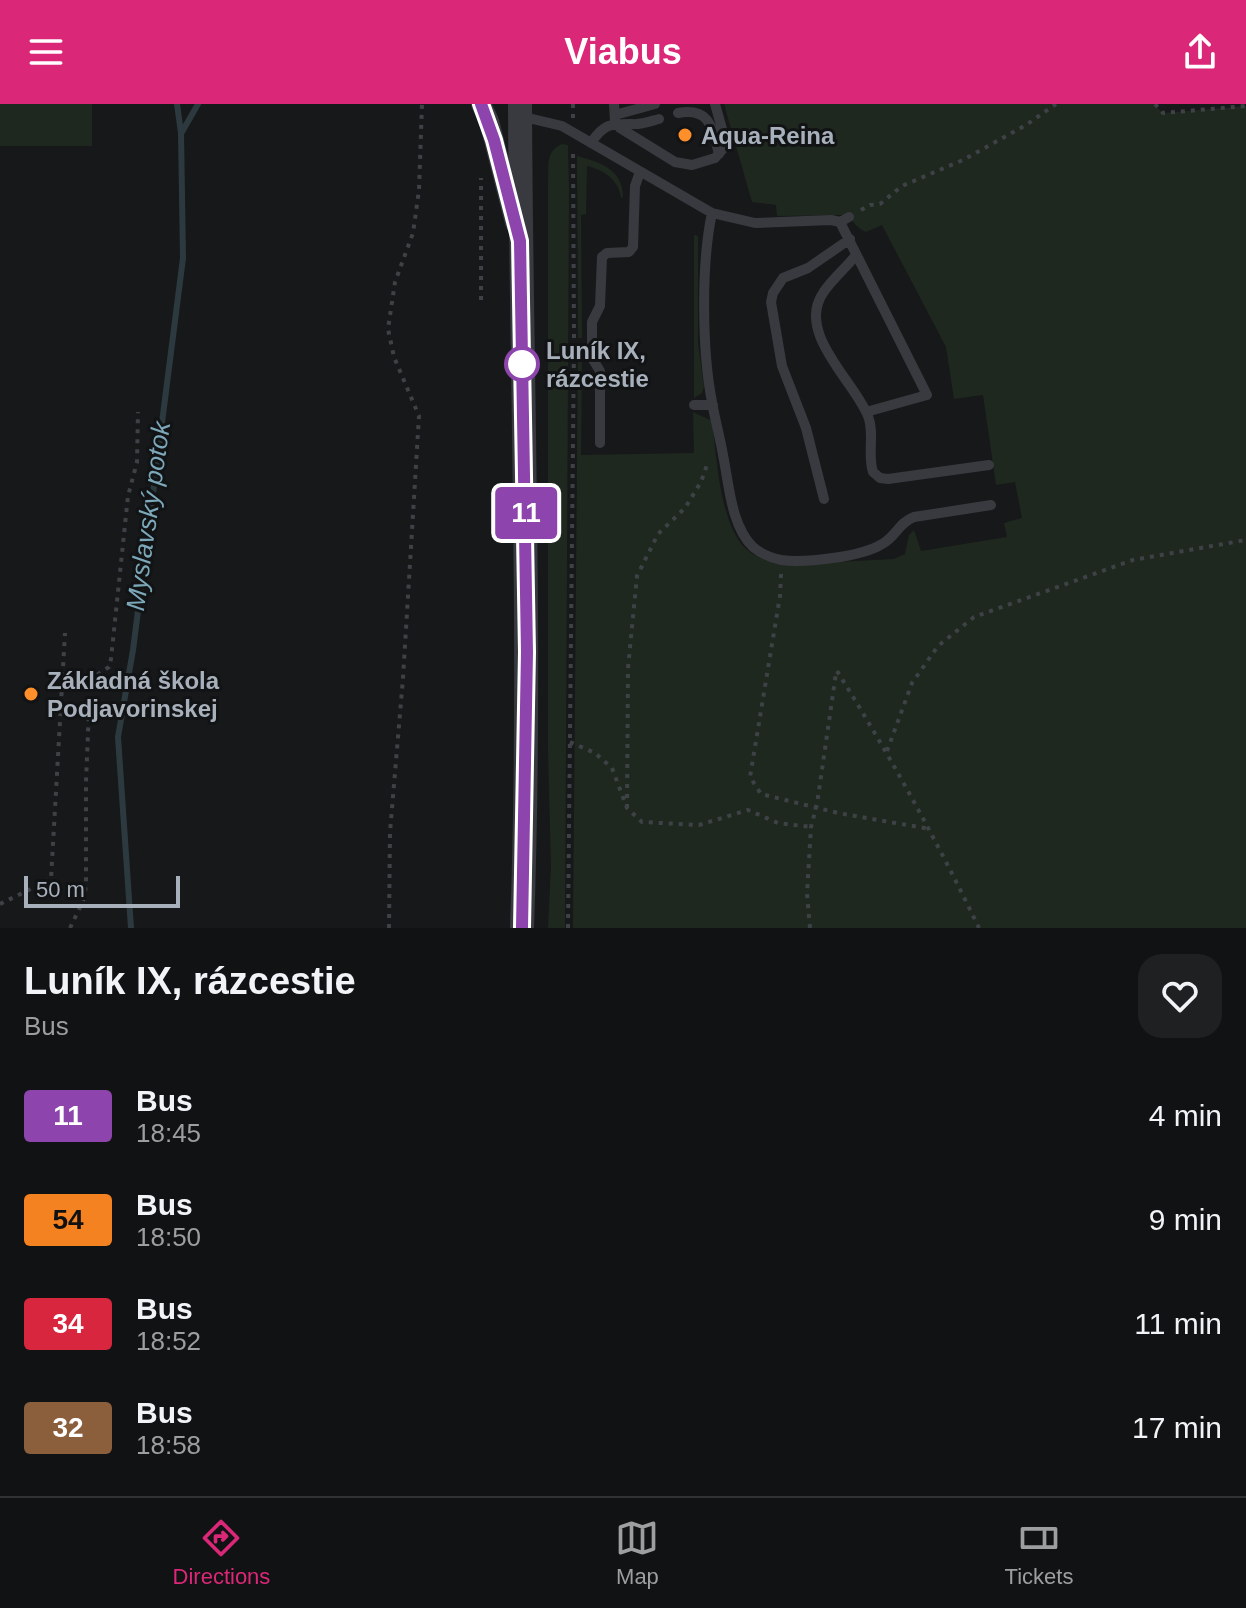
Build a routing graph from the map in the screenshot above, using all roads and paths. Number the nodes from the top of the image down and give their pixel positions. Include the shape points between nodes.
1 (422, 104) edge
2 (481, 104) edge
3 (573, 104) edge
4 (655, 104) edge
5 (715, 104) edge
6 (1056, 104) edge
7 (1155, 104) edge
8 (1246, 106) edge
9 (520, 110) edge
10 (678, 113) dead end
11 (615, 114) edge
12 (659, 119) dead end
13 (573, 132) junction
14 (591, 143) junction
15 (719, 154) junction
16 (481, 172) dead end
17 (640, 172) junction
18 (712, 213) junction
19 (844, 220) junction
20 (850, 239) junction
21 (520, 241) junction
22 (856, 255) junction
23 (481, 300) dead end
24 (694, 405) dead end
25 (713, 405) junction
26 (138, 412) dead end
27 (866, 412) junction
28 (720, 434) junction
29 (600, 443) dead end
30 (989, 465) dead end
31 (824, 499) dead end
32 (991, 505) dead end
33 (1246, 540) edge
34 (781, 560) junction
35 (65, 633) dead end
36 (570, 742) junction
37 (887, 751) junction
38 (816, 807) junction
39 (627, 808) junction
40 (811, 827) junction
41 (930, 829) junction
42 (0, 904) edge
43 (70, 928) edge
44 (389, 928) edge
45 (522, 928) edge
46 (568, 928) edge
47 (810, 928) edge
48 (979, 928) edge

1 - 44 path via 413,233 395,282 388,329 419,416 390,832
2 - 21 street
3 - 13 path
4 - 11 lane
5 - 15 lane via 724,136
6 - 19 path via 976,153 902,186 880,204
7 - 8 path via 1163,113
9 - 13 lane
9 - 21 street
10 - 15 lane via 697,112 706,118
11 - 12 lane via 634,125
11 - 14 lane
11 - 15 lane via 643,144 679,164 692,165
13 - 14 lane
13 - 36 path
14 - 17 lane
16 - 23 path
17 - 18 lane
17 - 29 lane via 633,247 607,253 601,260 600,306 592,322 592,358 600,371
18 - 19 lane via 755,223
18 - 25 lane via 705,286
19 - 20 lane
20 - 22 lane
20 - 31 lane via 823,260 783,278 771,302 782,366 806,428
21 - 45 street via 527,652
22 - 27 lane via 821,295 818,324 824,346
22 - 27 lane via 927,395
24 - 25 lane
25 - 28 lane
26 - 43 path via 137,462 128,496 111,659 90,684 86,885
27 - 30 lane via 871,465 880,478
28 - 34 lane via 739,524 754,548
28 - 39 path via 701,482 685,508 658,534 637,576 628,668
32 - 34 lane via 907,520 890,540 860,553
33 - 37 path via 1133,560 974,617 938,646 912,683
34 - 38 path via 780,596 750,777 761,794
35 - 42 path via 51,879
36 - 39 path via 612,768
36 - 46 path
37 - 38 path via 837,671
37 - 41 path
38 - 40 path
38 - 41 path
39 - 40 path via 642,822 699,825 748,810 778,823
40 - 47 path
41 - 48 path

